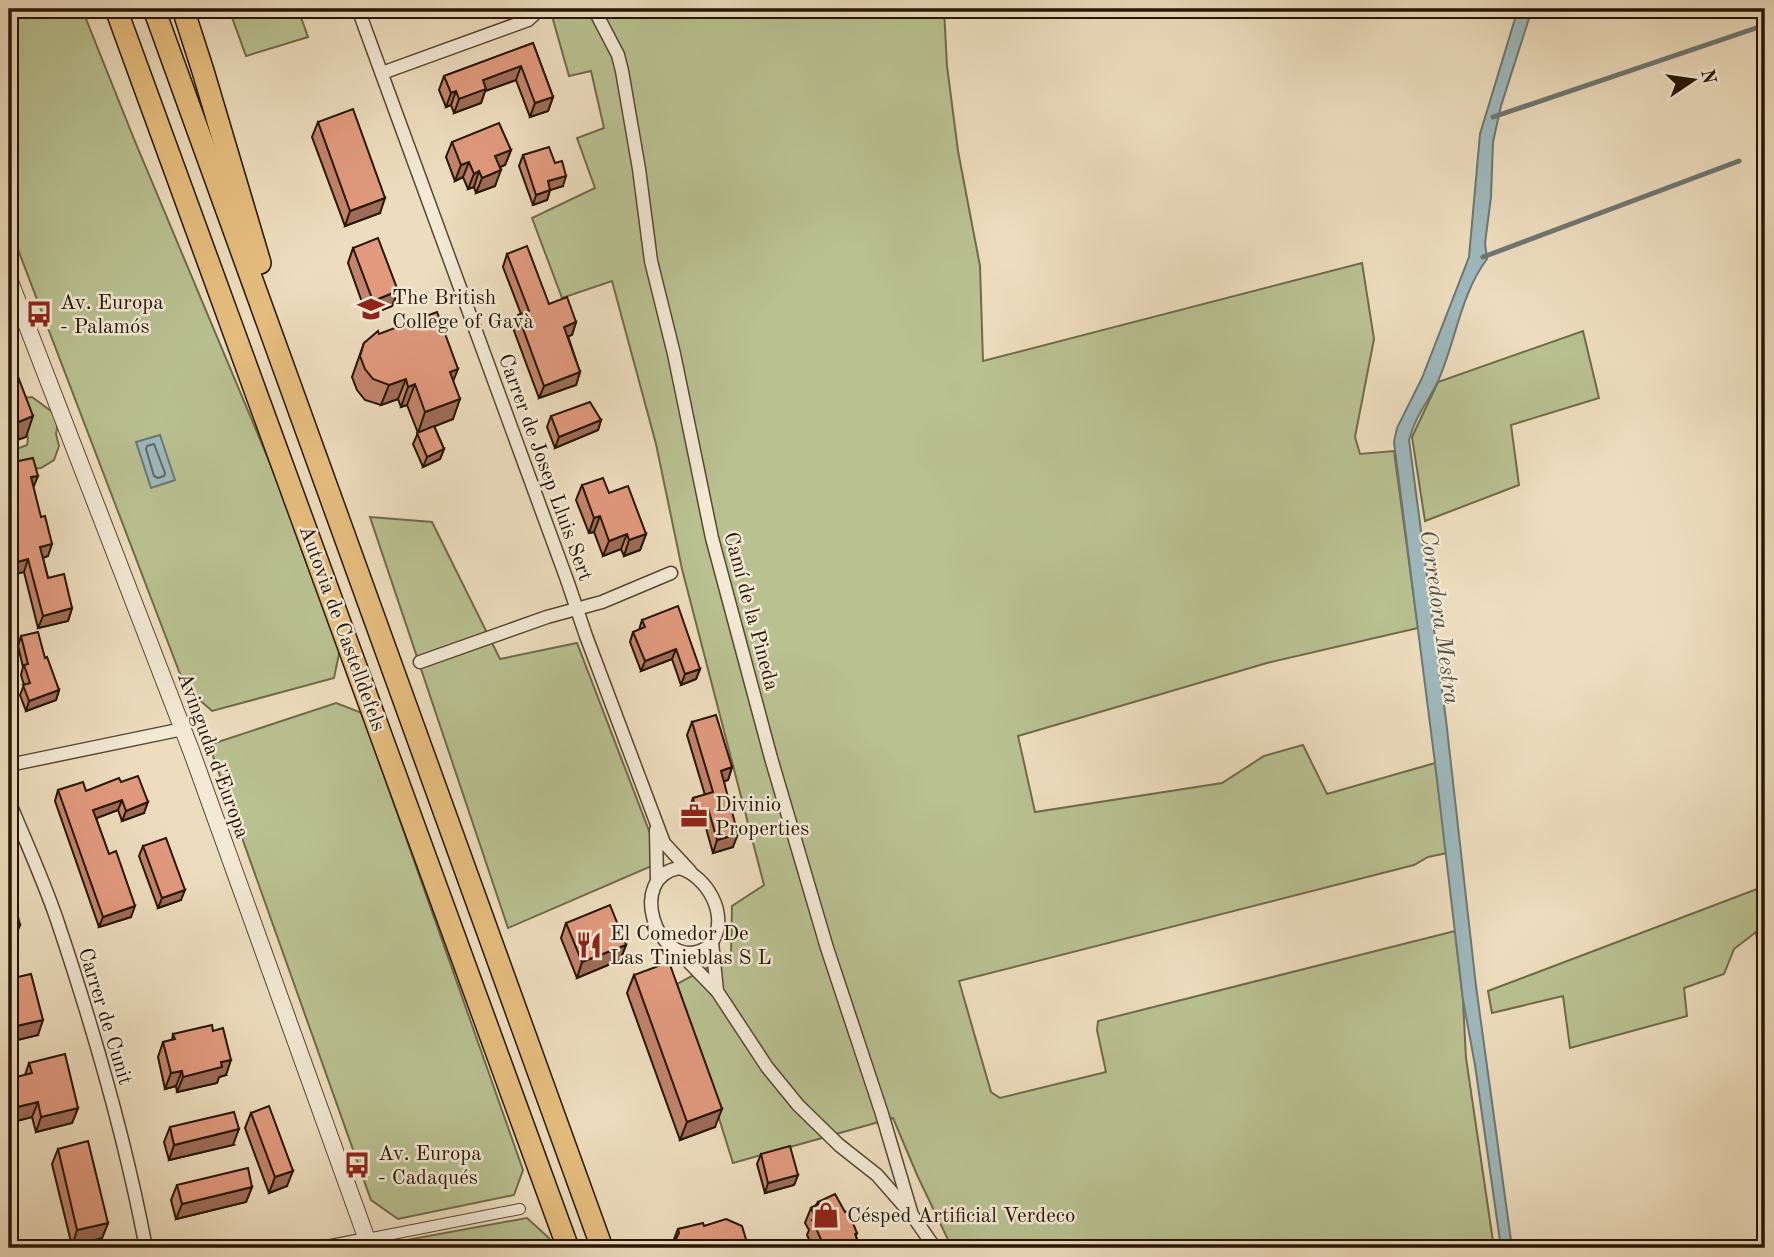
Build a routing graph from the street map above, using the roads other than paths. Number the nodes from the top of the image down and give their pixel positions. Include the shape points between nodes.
1 (108, 9) edge
2 (116, 9) edge
3 (154, 9) edge
4 (183, 9) edge
5 (191, 9) edge
6 (358, 9) edge
7 (594, 9) edge
8 (540, 10) edge
9 (203, 71) junction
10 (382, 73) junction
11 (157, 123) junction
12 (9, 279) edge
13 (308, 433) junction
14 (671, 573) dead end
15 (577, 609) junction
16 (420, 662) dead end
17 (183, 729) junction
18 (9, 765) edge
19 (9, 801) edge
20 (655, 820) junction
21 (690, 871) junction
22 (657, 880) junction
23 (712, 942) junction
24 (681, 954) junction
25 (717, 991) junction
26 (520, 1209) dead end
27 (912, 1215) junction
28 (369, 1244) edge
29 (146, 1248) edge
30 (321, 1248) edge
31 (568, 1248) edge
32 (602, 1248) edge
33 (935, 1248) edge

1 - 11 highway
2 - 11 highway, Autovia de Castelldefels
3 - 13 highway, Autovia de Castelldefels
4 - 9 highway
5 - 9 highway
6 - 10 street, Carrer de Josep Lluis Sert
7 - 27 street, Camí de la Pineda via 622,71 647,243 712,538 827,948
8 - 10 street via 528,20
9 - 13 highway
10 - 15 street, Carrer de Josep Lluis Sert
11 - 31 highway, Autovia de Castelldefels
12 - 17 street, Avinguda d'Europa
13 - 32 highway, Autovia de Castelldefels
14 - 15 street
15 - 16 street
15 - 20 street, Carrer de Josep Lluis Sert
17 - 18 street
17 - 28 street, Avinguda d'Europa
19 - 29 street, Carrer de Cunit via 56,917 97,1049
20 - 21 street, Carrer de Josep Lluis Sert via 667,849
20 - 22 street, Carrer de Josep Lluis Sert
21 - 22 street via 669,869
21 - 23 street, Carrer de Josep Lluis Sert via 715,905 717,931
22 - 24 street, Carrer de Josep Lluis Sert via 651,903 654,920 668,944
23 - 24 street via 705,950
23 - 25 street, Carrer de Josep Lluis Sert
24 - 25 street, Carrer de Josep Lluis Sert
25 - 27 street, Carrer de Josep Lluis Sert via 798,1105 877,1175
26 - 28 street
27 - 33 street, Carrer de Josep Lluis Sert
28 - 30 street

